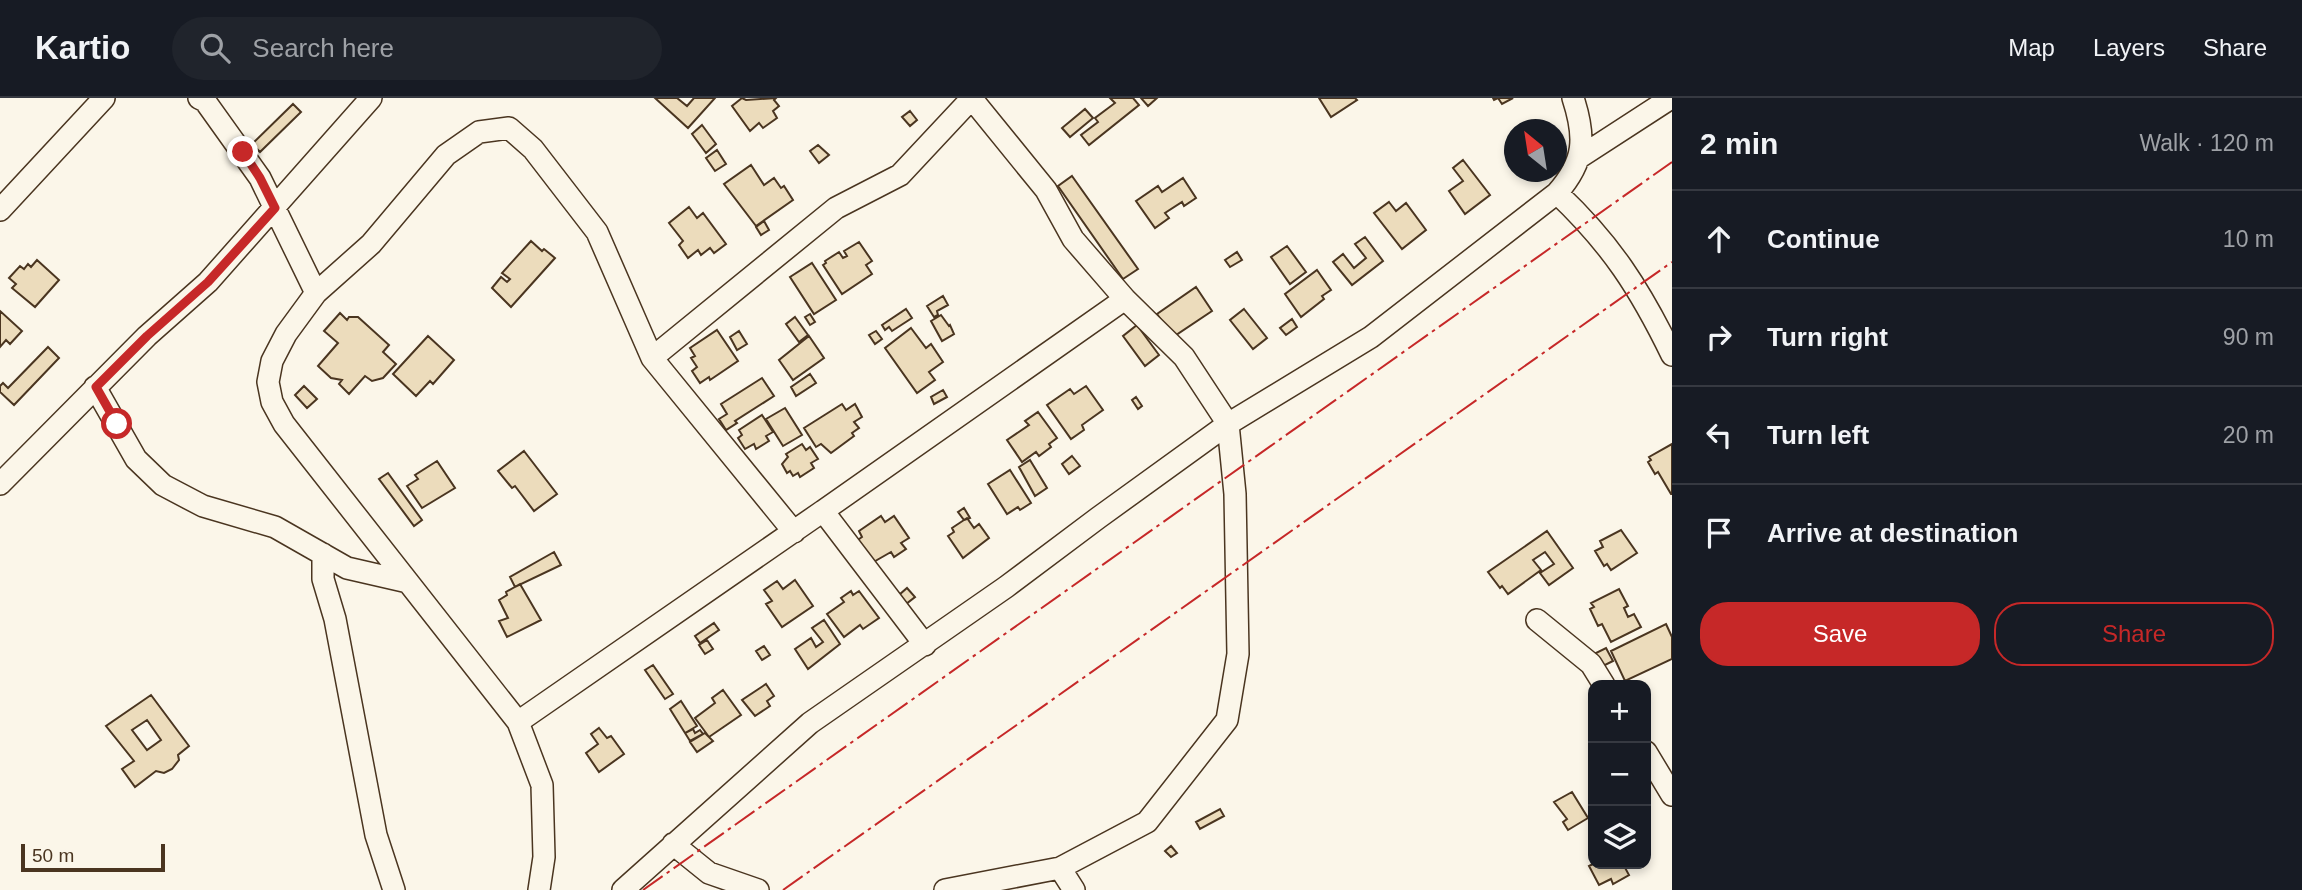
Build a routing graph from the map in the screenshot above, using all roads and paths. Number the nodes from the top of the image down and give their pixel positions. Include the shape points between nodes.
1 (104, 98) edge
2 (200, 98) edge
3 (371, 98) edge
4 (1573, 98) edge
5 (1671, 98) edge
6 (972, 99) edge
7 (1580, 157) junction
8 (1558, 194) junction
9 (275, 208) junction
10 (0, 210) edge
11 (316, 293) junction
12 (1125, 299) junction
13 (1672, 355) edge
14 (652, 358) junction
15 (96, 387) junction
16 (1228, 424) junction
17 (0, 484) edge
18 (823, 511) junction
19 (794, 532) junction
20 (323, 554) junction
21 (408, 582) junction
22 (1537, 620) dead end
23 (925, 645) junction
24 (1601, 680) edge
25 (518, 722) junction
26 (1651, 759) edge
27 (1671, 789) edge
28 (673, 844) junction
29 (1060, 868) junction
30 (394, 890) edge
31 (539, 890) edge
32 (623, 890) edge
33 (758, 890) edge
34 (945, 890) edge
35 (1074, 890) edge

1 - 10 street
2 - 9 street via 243,152
3 - 9 street
4 - 7 street via 1582,135
5 - 7 street
6 - 12 street via 1046,190 1073,239
6 - 14 street via 900,175 836,208
7 - 8 street
8 - 13 street via 1586,220 1625,269
8 - 16 street via 1371,337
9 - 11 street
9 - 15 street via 208,282
11 - 14 street via 371,244 446,155 479,132 509,128 533,149 597,232
11 - 21 street via 272,360 268,382 272,402
12 - 16 street via 1184,356
12 - 18 street
14 - 19 street
15 - 17 street
15 - 20 street via 136,459 163,485 203,506 275,527
16 - 23 street
16 - 29 street via 1235,494 1238,654 1227,720 1147,822
18 - 19 street
18 - 23 street
19 - 25 street
20 - 21 street via 347,568
20 - 30 street via 323,579 335,619 376,835
21 - 25 street
22 - 24 street via 1591,664
23 - 28 street via 810,723
25 - 31 street via 542,785 544,857
26 - 27 street
28 - 32 street
28 - 33 street via 709,873
29 - 34 street
29 - 35 street

